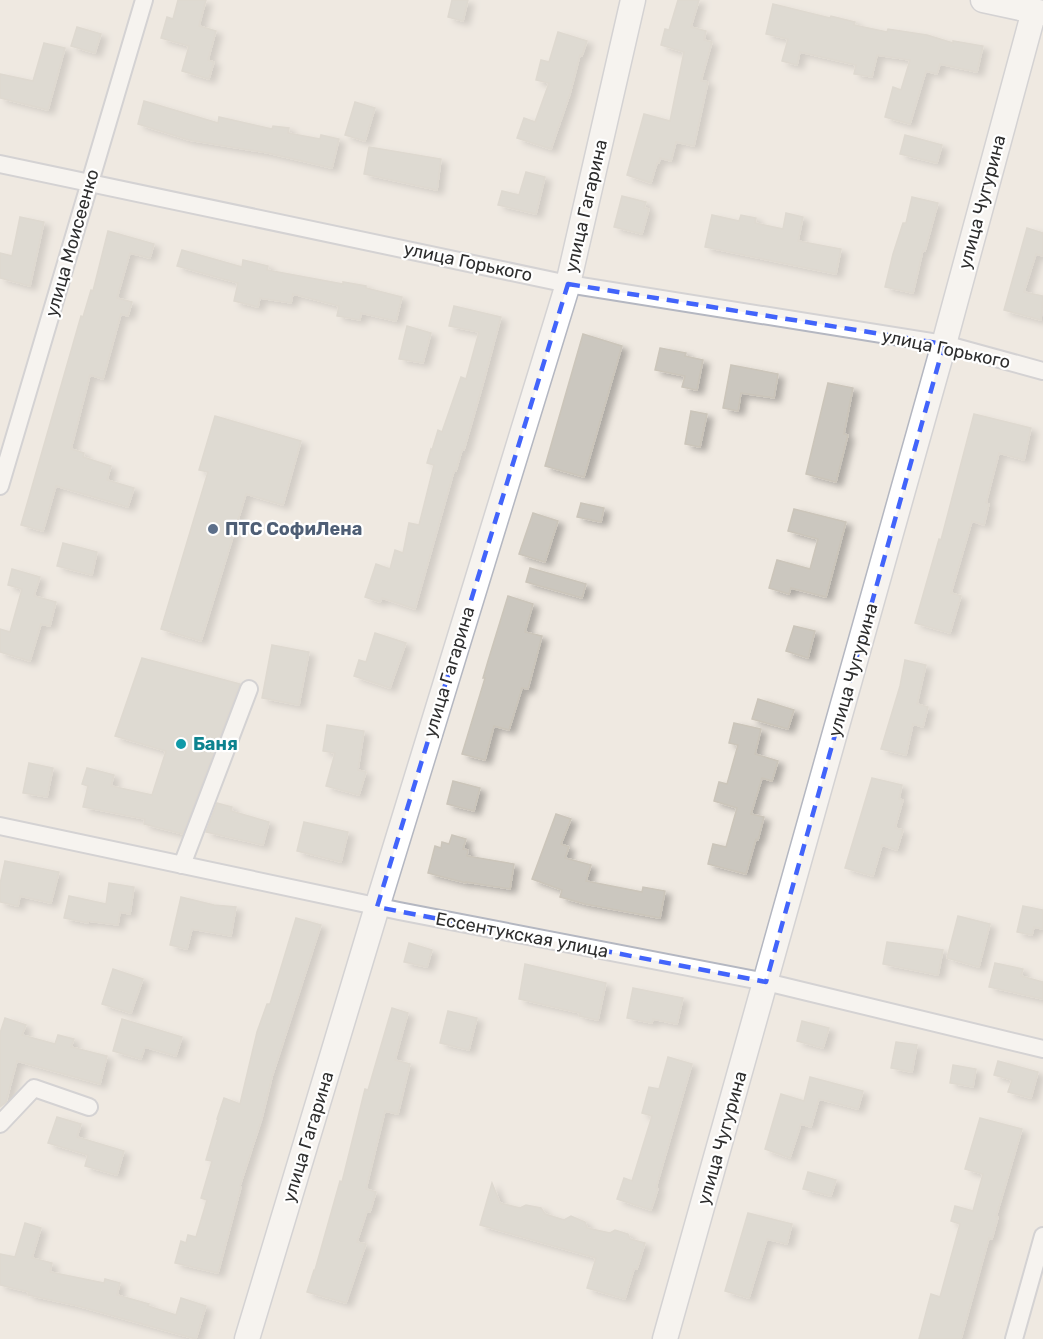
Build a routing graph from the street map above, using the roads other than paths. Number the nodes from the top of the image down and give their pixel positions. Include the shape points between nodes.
1 (144, 0) edge
2 (633, 0) edge
3 (983, 0) edge
4 (1038, 8) edge
5 (0, 164) edge
6 (90, 183) junction
7 (568, 284) junction
8 (944, 344) junction
9 (1043, 371) edge
10 (0, 486) edge
11 (249, 689) dead end
12 (0, 826) edge
13 (182, 865) junction
14 (377, 907) junction
15 (766, 982) junction
16 (1043, 1049) edge
17 (89, 1107) dead end
18 (0, 1124) edge
19 (1043, 1236) edge
20 (247, 1339) edge
21 (665, 1339) edge
22 (1014, 1339) edge

1 - 6 street, улица Моисеенко
2 - 7 street, улица Гагарина
3 - 4 street
4 - 8 street, улица Чугурина
5 - 6 street, улица Горького
6 - 7 street, улица Горького
6 - 10 street, улица Моисеенко
7 - 8 street, улица Горького
7 - 14 street, улица Гагарина
8 - 9 street, улица Горького
8 - 15 street, улица Чугурина
11 - 13 street
12 - 13 street, Ессентукская улица
13 - 14 street, Ессентукская улица
14 - 15 street, Ессентукская улица
14 - 20 street, улица Гагарина
15 - 16 street, Ессентукская улица
15 - 21 street, улица Чугурина
17 - 18 street via 34,1088
19 - 22 street

